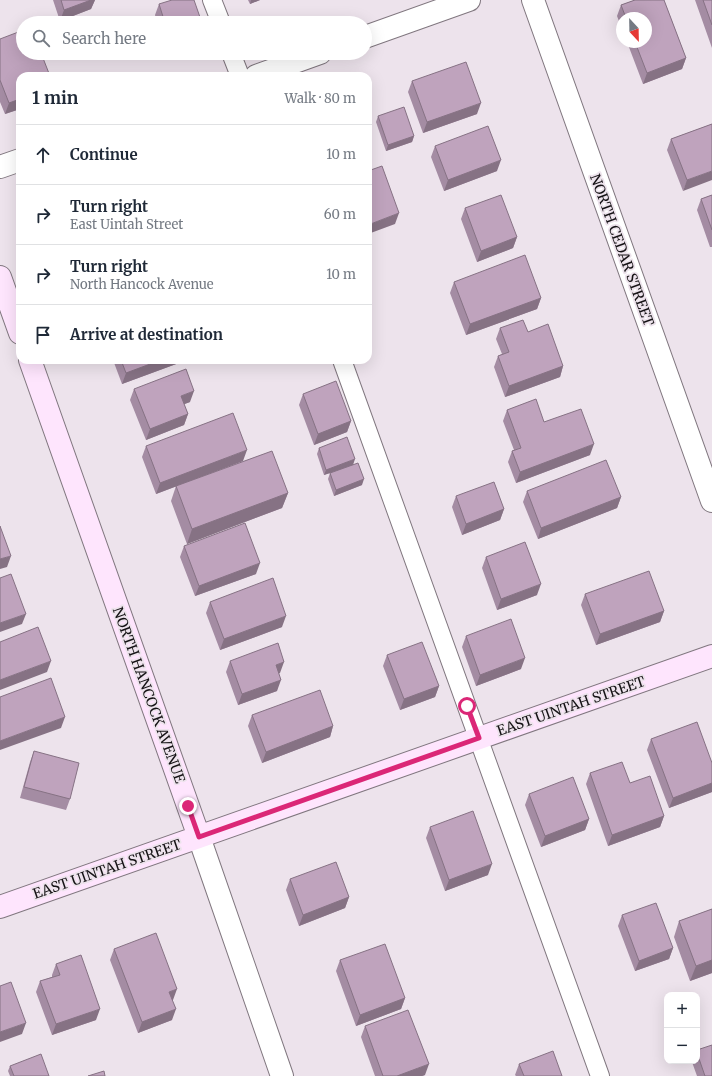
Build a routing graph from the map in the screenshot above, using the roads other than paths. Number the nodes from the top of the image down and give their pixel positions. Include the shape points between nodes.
1 (212, 0) edge
2 (469, 0) edge
3 (533, 0) edge
4 (218, 16) edge
5 (372, 35) edge
6 (234, 60) edge
7 (301, 60) edge
8 (239, 72) edge
9 (267, 72) edge
10 (16, 161) edge
11 (0, 167) edge
12 (0, 277) edge
13 (16, 322) edge
14 (31, 364) edge
15 (343, 364) edge
16 (712, 501) edge
17 (712, 656) edge
18 (479, 738) junction
19 (199, 837) junction
20 (0, 907) edge
21 (282, 1076) edge
22 (600, 1076) edge

1 - 4 lane
2 - 5 street
3 - 16 street, NORTH CEDAR STREET
6 - 8 lane
7 - 9 street
10 - 11 street
12 - 13 main road
14 - 19 main road, NORTH HANCOCK AVENUE
15 - 18 lane
17 - 18 main road, EAST UINTAH STREET
18 - 19 main road, EAST UINTAH STREET
18 - 22 lane
19 - 20 main road, EAST UINTAH STREET
19 - 21 street, NORTH HANCOCK AVENUE

